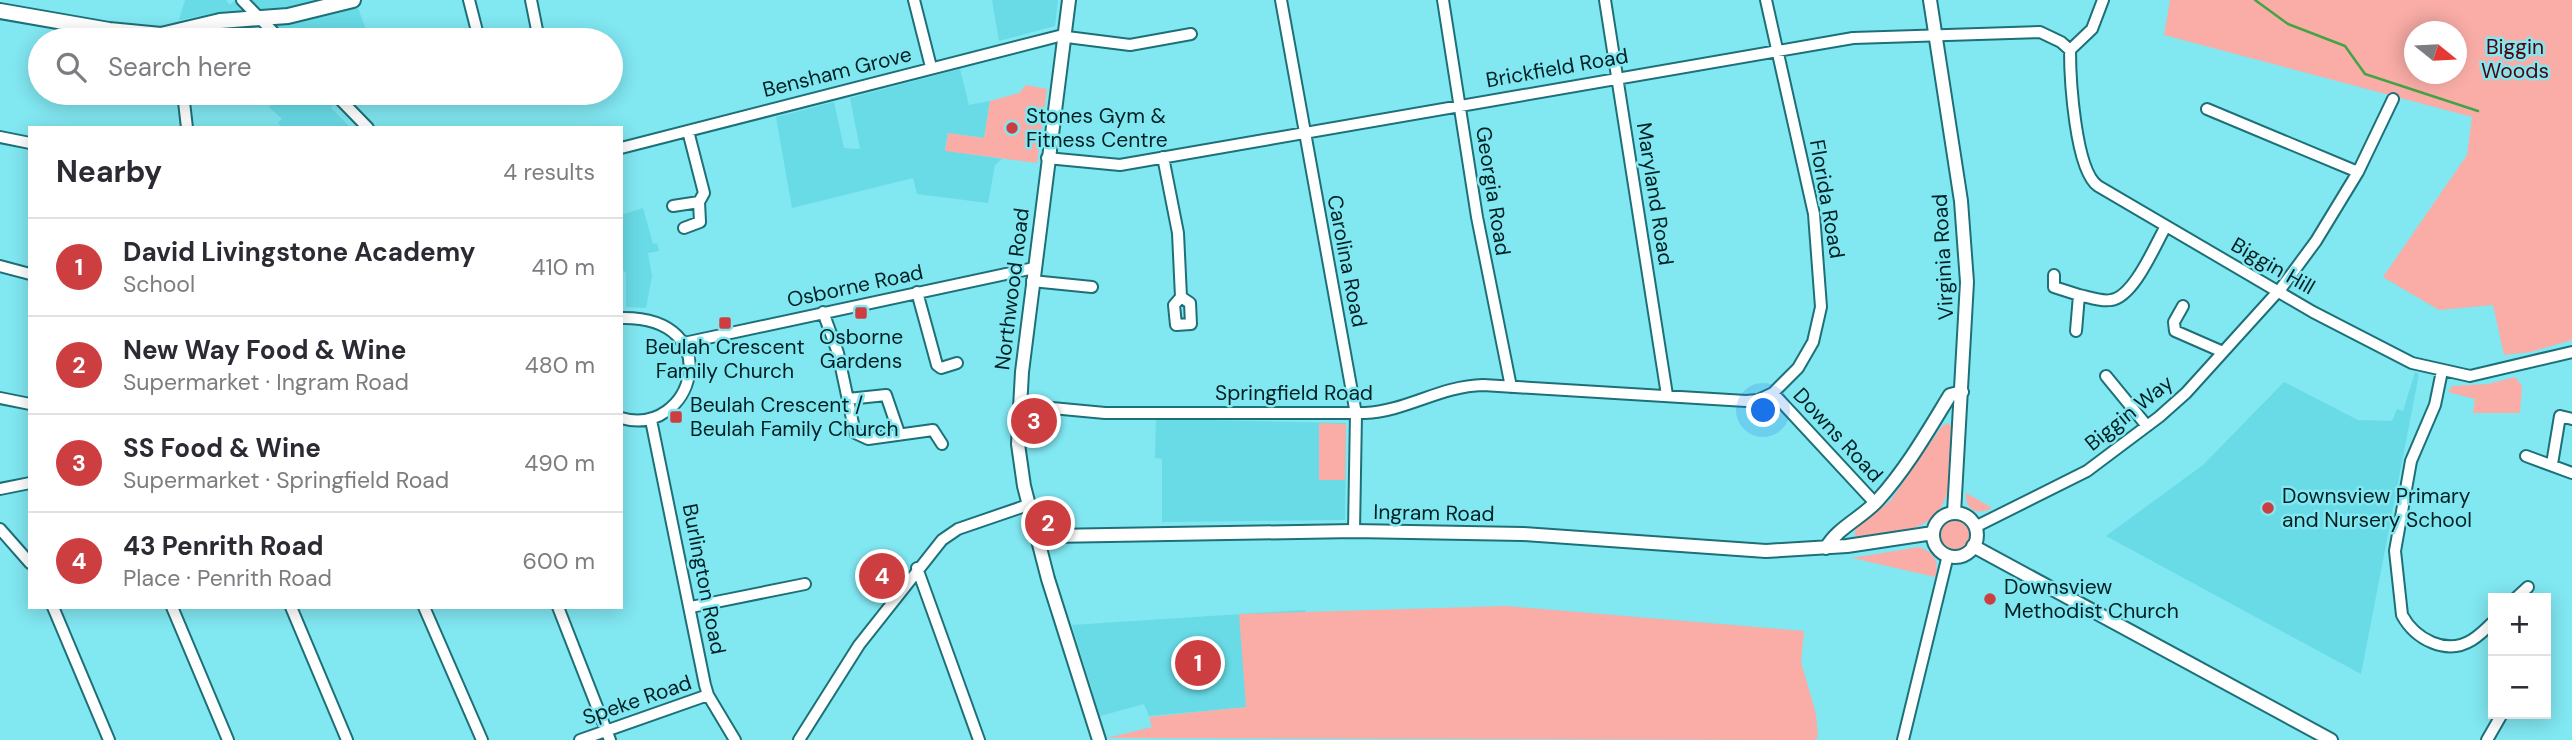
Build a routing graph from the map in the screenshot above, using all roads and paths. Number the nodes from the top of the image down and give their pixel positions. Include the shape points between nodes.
1 (242, 0) edge
2 (353, 0) edge
3 (469, 0) edge
4 (531, 0) edge
5 (914, 0) edge
6 (1069, 0) edge
7 (1280, 0) edge
8 (1443, 0) edge
9 (1605, 0) edge
10 (1766, 0) edge
11 (1930, 0) edge
12 (2103, 0) edge
13 (0, 11) edge
14 (259, 17) junction
15 (98, 28) edge
16 (199, 28) edge
17 (270, 28) edge
18 (476, 28) edge
19 (537, 28) edge
20 (1191, 34) dead end
21 (1935, 34) junction
22 (1063, 37) junction
23 (2070, 50) junction
24 (1775, 51) junction
25 (931, 67) junction
26 (1617, 78) junction
27 (2393, 99) dead end
28 (1460, 104) junction
29 (184, 105) edge
30 (346, 105) edge
31 (2207, 109) dead end
32 (187, 126) edge
33 (366, 126) edge
34 (688, 131) junction
35 (1304, 132) junction
36 (0, 137) edge
37 (28, 143) edge
38 (623, 147) edge
39 (1163, 157) junction
40 (1047, 158) junction
41 (2358, 172) junction
42 (699, 202) junction
43 (673, 206) dead end
44 (2166, 226) junction
45 (684, 228) dead end
46 (0, 266) edge
47 (28, 273) edge
48 (1033, 274) junction
49 (2054, 275) dead end
50 (1092, 287) dead end
51 (2276, 290) junction
52 (917, 292) junction
53 (2078, 295) junction
54 (1181, 297) dead end
55 (2183, 306) dead end
56 (823, 312) junction
57 (623, 318) edge
58 (2076, 331) dead end
59 (684, 343) junction
60 (2223, 352) junction
61 (2572, 352) edge
62 (957, 363) dead end
63 (2442, 372) junction
64 (2106, 376) dead end
65 (1511, 387) junction
66 (1962, 392) junction
67 (1773, 393) junction
68 (1667, 395) junction
69 (0, 398) edge
70 (848, 399) junction
71 (28, 404) edge
72 (1020, 405) junction
73 (1356, 414) junction
74 (623, 418) edge
75 (2572, 419) edge
76 (651, 420) junction
77 (2147, 426) junction
78 (899, 433) junction
79 (942, 444) dead end
80 (2526, 456) dead end
81 (2552, 464) junction
82 (2572, 472) edge
83 (28, 483) edge
84 (0, 489) edge
85 (1875, 503) junction
86 (1028, 505) junction
87 (1954, 513) junction
88 (1975, 527) junction
89 (0, 529) edge
90 (1354, 530) junction
91 (1933, 533) junction
92 (1040, 539) junction
93 (1973, 546) junction
94 (1826, 548) junction
95 (1948, 555) junction
96 (28, 561) edge
97 (917, 568) junction
98 (805, 584) dead end
99 (2528, 587) dead end
100 (2521, 593) edge
101 (691, 607) junction
102 (54, 609) edge
103 (173, 609) edge
104 (292, 609) edge
105 (425, 609) edge
106 (559, 609) edge
107 (2488, 626) edge
108 (708, 695) junction
109 (2499, 719) edge
110 (608, 735) edge
111 (109, 740) edge
112 (228, 740) edge
113 (347, 740) edge
114 (482, 740) edge
115 (580, 740) edge
116 (735, 740) edge
117 (799, 740) edge
118 (979, 740) edge
119 (1099, 740) edge
120 (1903, 740) edge
121 (2331, 740) edge
122 (2487, 740) edge

1 - 14 street
2 - 14 main road via 288,16
3 - 18 street
4 - 19 street
5 - 25 street
6 - 22 street, Northwood Road
7 - 35 street, Carolina Road
8 - 28 street, Georgia Road
9 - 26 street, Maryland Road
10 - 24 street, Florida Road
11 - 21 street, Virginia Road
12 - 23 street via 2092,29
13 - 15 main road
14 - 16 main road
14 - 17 street
20 - 22 street, Bensham Grove via 1129,45
21 - 23 street, Brickfield Road via 2040,32
21 - 24 street, Brickfield Road via 1853,38
21 - 66 street, Virginia Road via 1965,242
22 - 25 street, Bensham Grove
22 - 40 street, Northwood Road
23 - 44 street, Biggin Hill via 2071,96 2089,179
24 - 26 street, Brickfield Road
24 - 67 street, Florida Road via 1810,194 1821,286 1813,342 1798,368
25 - 34 street, Bensham Grove
26 - 28 street, Brickfield Road
26 - 68 street, Maryland Road
27 - 41 street, Biggin Way
28 - 35 street, Brickfield Road
28 - 65 street, Georgia Road
29 - 32 street
30 - 33 street
31 - 41 street
34 - 38 street, Bensham Grove
34 - 42 street via 704,192
35 - 39 street, Brickfield Road
35 - 73 street, Carolina Road
36 - 37 street
39 - 40 street, Brickfield Road via 1110,166
39 - 54 street via 1178,233
40 - 48 street, Northwood Road
41 - 51 street, Biggin Way via 2316,242
42 - 43 street
42 - 45 street via 700,222
44 - 51 street, Biggin Hill
44 - 53 street via 2123,295 2108,301
46 - 47 street
48 - 50 street, Osborne Road
48 - 52 street, Osborne Road
48 - 72 street, Northwood Road
49 - 53 street via 2054,287
51 - 60 street, Biggin Way
51 - 63 street, Biggin Hill via 2412,363
52 - 56 street, Osborne Road
52 - 62 street via 937,365
53 - 58 street
55 - 60 street via 2174,322 2175,331
56 - 59 street, Osborne Road
56 - 70 street
57 - 59 street via 658,321
59 - 76 street via 686,388 672,407
60 - 77 street, Biggin Way via 2186,393
61 - 63 street, Biggin Hill via 2484,375
63 - 107 street via 2435,405 2411,461 2395,551 2402,615 2434,644 2450,646 2474,639
64 - 77 street
65 - 68 street, Springfield Road
65 - 73 street, Springfield Road via 1455,387 1399,409
66 - 85 street via 1950,395 1916,451
66 - 87 street, Virginia Road
67 - 68 street, Springfield Road via 1750,401
67 - 85 street, Downs Road
69 - 71 street
70 - 78 street via 887,396
70 - 78 street via 859,437
72 - 73 street, Springfield Road via 1105,413
72 - 86 street, Northwood Road via 1018,444
73 - 90 street, Carolina Road
74 - 76 street
75 - 81 street via 2560,416
76 - 101 street, Burlington Road
77 - 88 street, Biggin Way via 2069,482
78 - 79 street via 933,430
80 - 81 street
81 - 82 street
83 - 84 street
85 - 94 street via 1833,536
86 - 92 street, Northwood Road
86 - 97 street via 952,532
87 - 88 street via 1965,516
87 - 91 street via 1941,518
88 - 93 street
89 - 96 street
90 - 92 street, Ingram Road
90 - 94 street, Ingram Road via 1586,537 1766,551
91 - 94 street, Ingram Road
91 - 95 street via 1938,548
92 - 119 street, Northwood Road
93 - 95 street via 1962,555
93 - 121 street
95 - 120 street
97 - 117 street via 846,663
97 - 118 street
98 - 101 street
99 - 100 street
101 - 108 street, Burlington Road
102 - 111 street
103 - 112 street
104 - 113 street
105 - 114 street
106 - 110 street
108 - 110 street, Speke Road
108 - 116 street, Burlington Road
109 - 122 street
110 - 115 street, Speke Road

